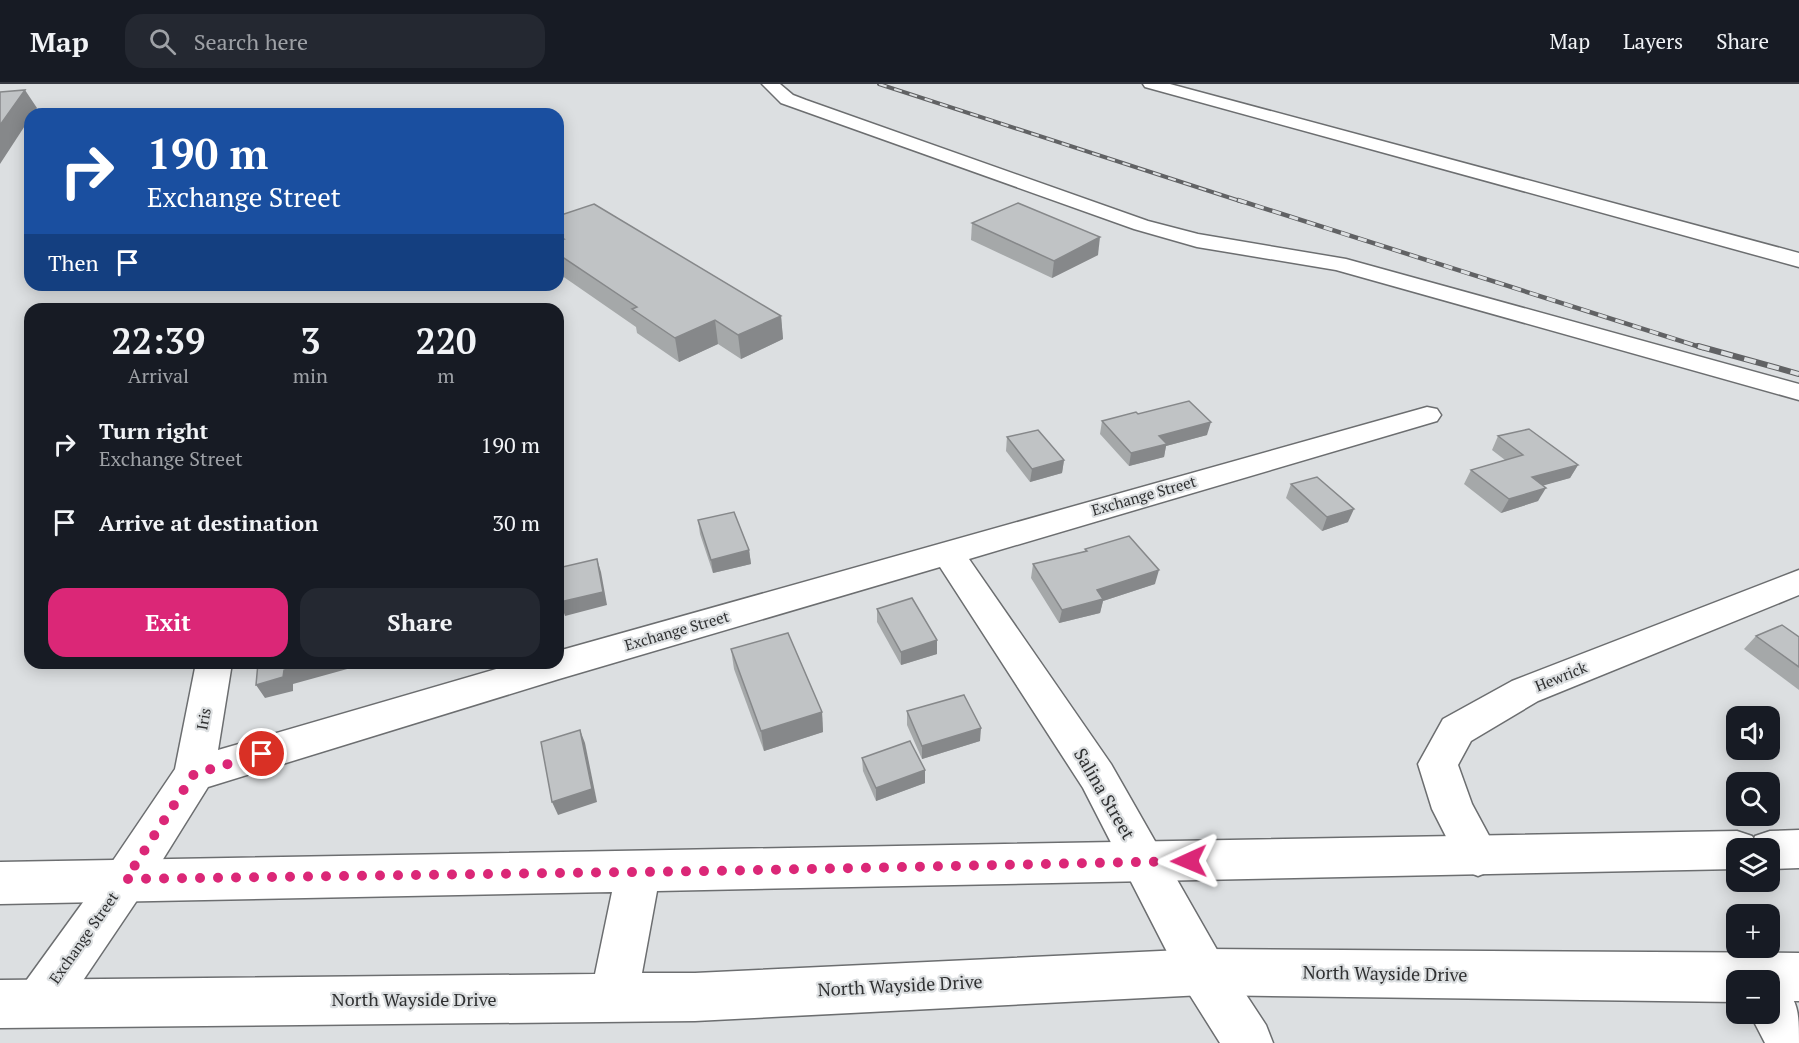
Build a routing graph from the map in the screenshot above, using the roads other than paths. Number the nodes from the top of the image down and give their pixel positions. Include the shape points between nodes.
1 (770, 84) edge
2 (1151, 84) edge
3 (1799, 260) edge
4 (1799, 392) edge
5 (1427, 415) dead end
6 (948, 552) junction
7 (1799, 582) edge
8 (564, 665) edge
9 (213, 669) edge
10 (551, 669) edge
11 (194, 774) junction
12 (1799, 849) edge
13 (1726, 850) edge
14 (1780, 850) edge
15 (1478, 856) junction
16 (1143, 862) junction
17 (638, 873) junction
18 (126, 879) junction
19 (0, 883) edge
20 (1203, 972) junction
21 (1799, 977) edge
22 (1780, 982) edge
23 (1726, 987) edge
24 (614, 998) junction
25 (20, 1003) edge
26 (1780, 1022) edge
27 (1248, 1043) edge
28 (1793, 1043) edge

1 - 4 street via 800,104 1142,225 1197,240 1338,264
2 - 3 street
5 - 6 street, Exchange Street
6 - 8 street, Exchange Street
6 - 16 street, Salina Street via 1097,776
7 - 15 street, Hewrick via 1525,691 1457,730 1438,764 1453,809
9 - 11 street, Iris
10 - 11 street, Exchange Street
11 - 18 street, Exchange Street
12 - 14 street
13 - 15 street
15 - 16 street
16 - 17 street
16 - 20 street, Salina Street
17 - 18 street
17 - 24 street
18 - 19 street
18 - 25 street, Exchange Street
20 - 23 street, North Wayside Drive
20 - 24 street, North Wayside Drive
20 - 27 street, Salina Street
21 - 22 street, North Wayside Drive
24 - 25 street, North Wayside Drive
26 - 28 street

